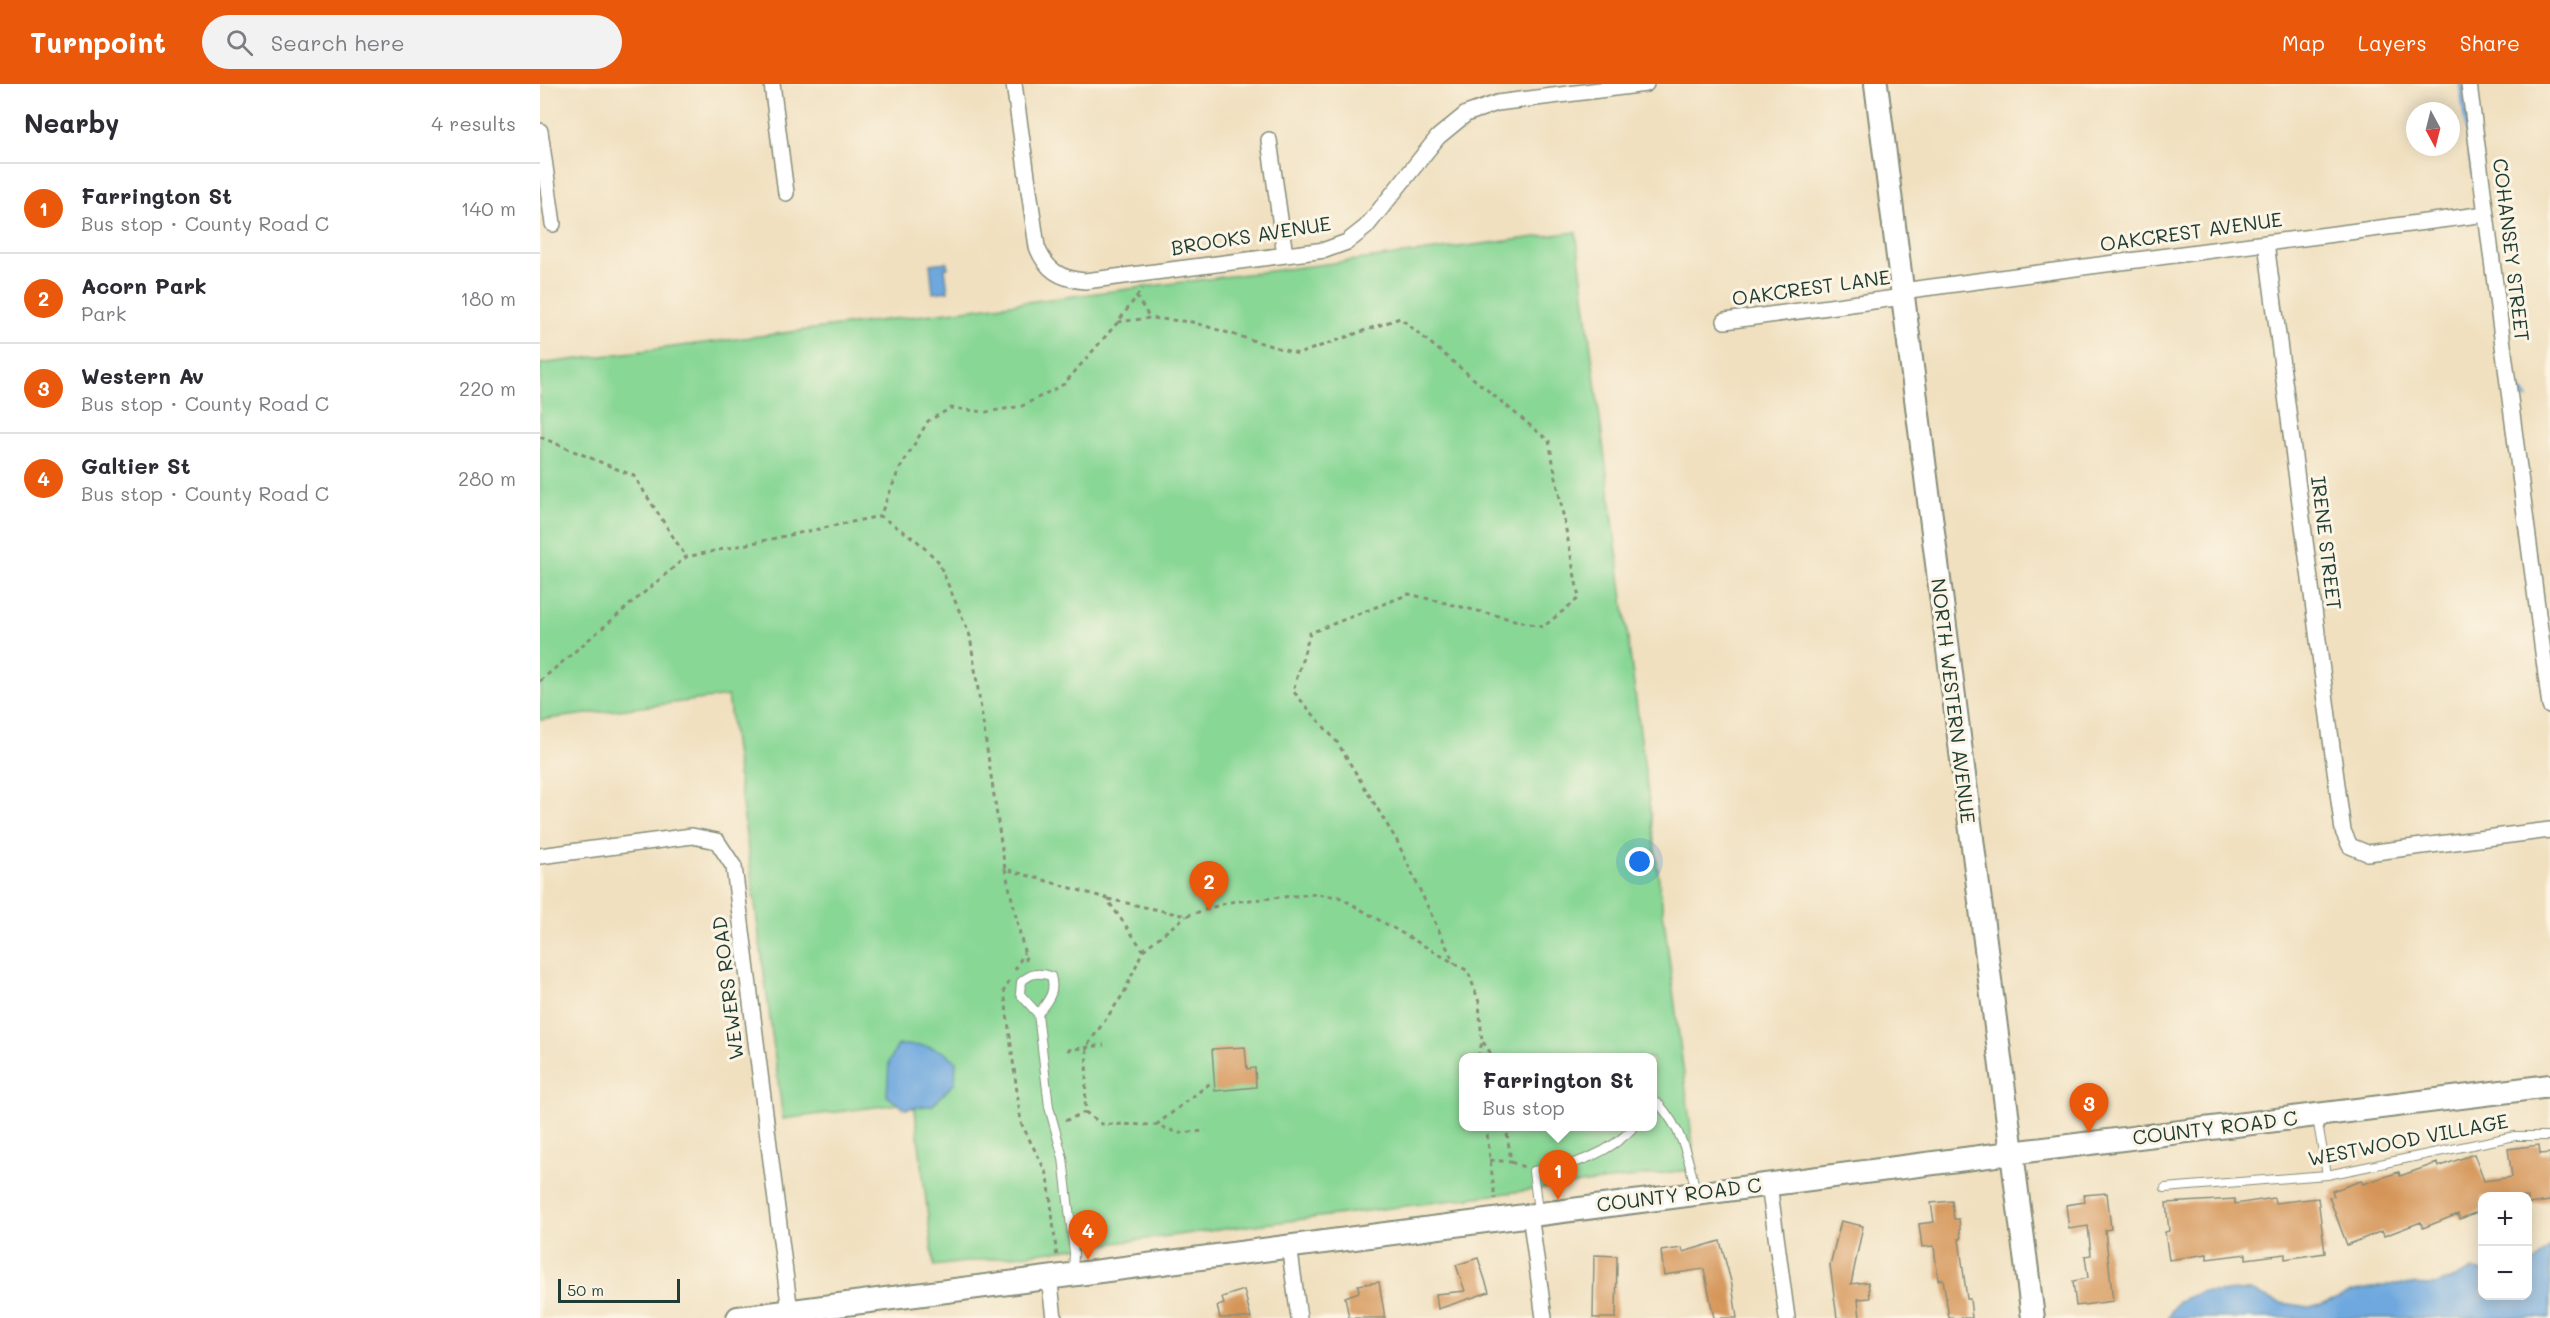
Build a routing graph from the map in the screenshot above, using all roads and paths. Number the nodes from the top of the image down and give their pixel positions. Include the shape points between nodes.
1 (772, 84) edge
2 (1014, 84) edge
3 (1646, 84) edge
4 (1876, 84) edge
5 (2469, 84) edge
6 (540, 131) edge
7 (1269, 140) dead end
8 (786, 193) dead end
9 (2486, 214) junction
10 (552, 224) dead end
11 (2266, 243) junction
12 (1285, 255) junction
13 (1153, 272) junction
14 (1902, 294) junction
15 (1136, 296) junction
16 (1150, 318) junction
17 (1725, 321) dead end
18 (1118, 322) junction
19 (540, 437) edge
20 (880, 516) junction
21 (686, 557) junction
22 (540, 681) edge
23 (2550, 706) edge
24 (2550, 830) edge
25 (540, 856) edge
26 (1005, 869) junction
27 (1106, 898) junction
28 (1186, 916) junction
29 (1143, 950) junction
30 (1024, 953) junction
31 (1454, 963) junction
32 (1029, 975) junction
33 (1038, 1014) junction
34 (1482, 1042) junction
35 (1104, 1045) dead end
36 (1086, 1047) junction
37 (1067, 1050) dead end
38 (1479, 1053) edge
39 (1490, 1053) edge
40 (1213, 1081) dead end
41 (2550, 1086) edge
42 (1657, 1104) edge
43 (1085, 1112) junction
44 (2316, 1116) junction
45 (1055, 1125) junction
46 (1156, 1125) junction
47 (1206, 1131) dead end
48 (1487, 1131) edge
49 (1507, 1131) edge
50 (1629, 1131) edge
51 (2550, 1136) edge
52 (2011, 1153) junction
53 (1490, 1160) junction
54 (2327, 1175) junction
55 (1769, 1184) junction
56 (2165, 1188) dead end
57 (1696, 1193) junction
58 (1495, 1199) dead end
59 (1534, 1214) junction
60 (1289, 1245) junction
61 (1060, 1269) junction
62 (805, 1313) edge
63 (738, 1318) edge
64 (1054, 1318) edge
65 (1299, 1318) edge
66 (1544, 1318) edge
67 (1787, 1318) edge
68 (2033, 1318) edge

1 - 8 street
2 - 13 street, BROOKS AVENUE via 1036,247 1043,263 1055,274 1071,280
3 - 12 street, BROOKS AVENUE via 1497,103 1466,114 1438,137 1366,227 1347,242 1325,250
4 - 14 main road, NORTH WESTERN AVENUE
5 - 9 street, COHANSEY STREET
6 - 10 street
7 - 12 street
9 - 11 street, OAKCREST AVENUE
9 - 23 street, COHANSEY STREET
11 - 14 street, OAKCREST AVENUE
11 - 24 street, IRENE STREET via 2343,831 2350,846 2367,853
12 - 13 street, BROOKS AVENUE
13 - 15 path
14 - 17 street, OAKCREST LANE
14 - 52 main road, NORTH WESTERN AVENUE
15 - 16 path
15 - 18 path
16 - 18 path
16 - 31 path via 1192,322 1298,354 1400,318 1549,441 1579,598 1543,627 1409,594 1310,633 1293,691 1337,741 1397,841
18 - 20 path via 1064,384 1054,390 1022,406 986,412 951,408 928,421 898,472
19 - 21 path via 634,476
20 - 21 path
20 - 26 path via 916,540 938,561 970,636
21 - 22 path
25 - 62 street, WEWERS ROAD via 692,836 717,841 734,867
26 - 27 path
26 - 30 path
27 - 28 path
27 - 29 path
28 - 29 path
28 - 31 path via 1229,902 1315,894 1339,897
29 - 36 path via 1124,993
30 - 32 path
30 - 61 path via 1004,990 1021,1123 1048,1176
31 - 34 path via 1468,971 1479,1002
32 - 33 lane via 1021,982 1020,994
32 - 33 lane via 1051,976 1054,986 1052,996
33 - 45 lane via 1049,1107
34 - 38 path
34 - 39 path
35 - 36 path
36 - 37 path
36 - 43 path
40 - 46 path
41 - 44 main road, COUNTY ROAD C
42 - 57 lane via 1678,1128
43 - 45 path
43 - 46 path via 1102,1124
44 - 52 main road, COUNTY ROAD C
44 - 54 lane
45 - 61 lane via 1063,1158 1074,1253
46 - 47 path via 1179,1132
48 - 53 path
49 - 53 path via 1511,1162
50 - 59 lane via 1583,1161 1533,1171
51 - 54 lane, WESTWOOD VILLAGE via 2515,1136
52 - 55 main road, COUNTY ROAD C
52 - 68 main road, NORTH WESTERN AVENUE
53 - 58 path
54 - 56 lane, WESTWOOD VILLAGE
55 - 57 main road, COUNTY ROAD C
55 - 67 street
57 - 59 main road, COUNTY ROAD C
59 - 60 main road, COUNTY ROAD C
59 - 66 street
60 - 61 main road, COUNTY ROAD C
60 - 65 street
61 - 62 main road, COUNTY ROAD C
61 - 64 street
62 - 63 main road, COUNTY ROAD C

